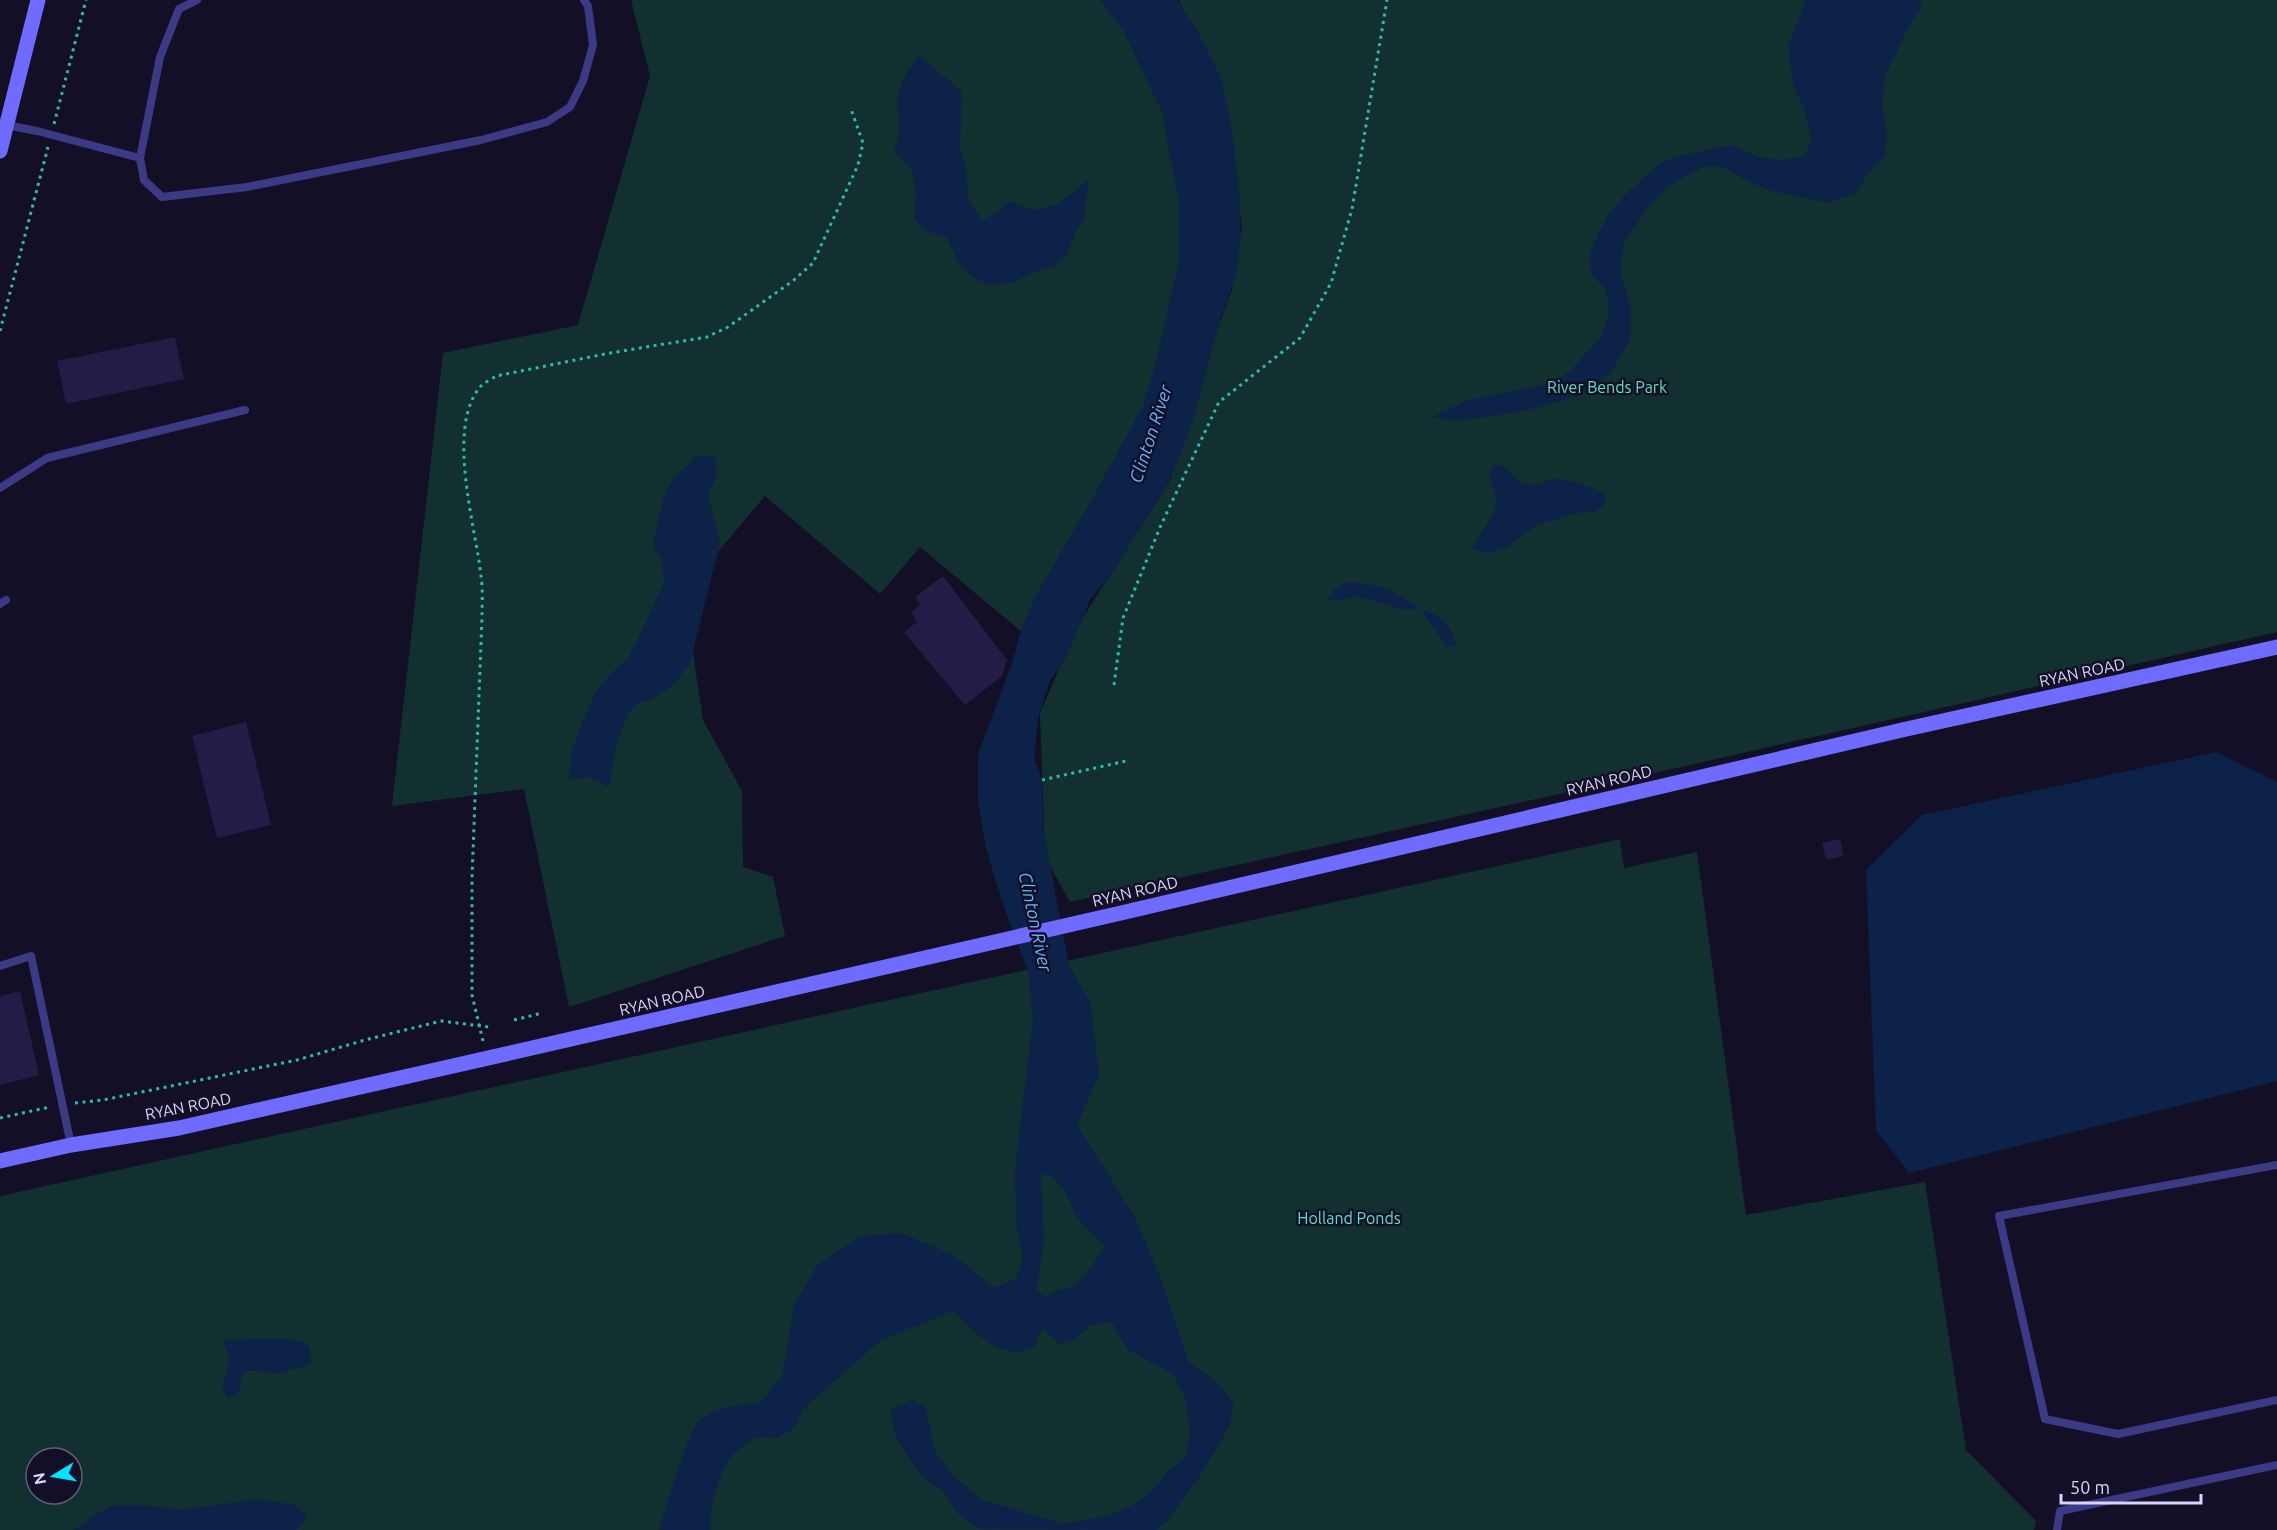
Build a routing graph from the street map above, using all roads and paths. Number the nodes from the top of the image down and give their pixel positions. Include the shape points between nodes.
1 (38, 0) edge
2 (86, 0) edge
3 (196, 0) edge
4 (584, 0) edge
5 (1387, 0) edge
6 (851, 110) dead end
7 (6, 126) junction
8 (51, 135) junction
9 (0, 151) edge
10 (140, 158) junction
11 (0, 332) edge
12 (245, 410) dead end
13 (0, 488) edge
14 (2277, 647) edge
15 (1114, 685) dead end
16 (1126, 761) dead end
17 (1042, 780) dead end
18 (0, 966) edge
19 (542, 1013) dead end
20 (514, 1020) dead end
21 (480, 1026) junction
22 (489, 1027) dead end
23 (487, 1058) junction
24 (63, 1105) junction
25 (0, 1118) edge
26 (71, 1145) junction
27 (0, 1161) edge
28 (2277, 1166) edge
29 (2277, 1400) edge
30 (2277, 1465) edge
31 (2057, 1530) edge

1 - 7 street
2 - 8 path
3 - 10 lane via 179,9 160,57
4 - 10 lane via 593,45 583,81 570,107 547,122 481,140 247,187 162,197 144,180
5 - 15 path via 1352,209 1331,283 1300,338 1219,402 1161,525 1123,618
6 - 21 path via 863,143 858,165 813,262 794,280 728,327 707,337 496,376 481,387 470,406 465,484 481,577 482,607 472,878 472,995
7 - 8 lane
7 - 9 street
8 - 10 lane
8 - 11 path
12 - 13 lane via 47,458
14 - 23 street, RYAN ROAD via 1902,730
16 - 17 path
18 - 24 lane via 31,956
19 - 20 path
21 - 22 path
21 - 23 path
21 - 24 path via 441,1021 297,1060
23 - 26 street, RYAN ROAD via 179,1128
24 - 25 path
24 - 26 lane
26 - 27 street, RYAN ROAD
28 - 29 lane via 2000,1216 2045,1419 2118,1434
30 - 31 lane via 2060,1510

